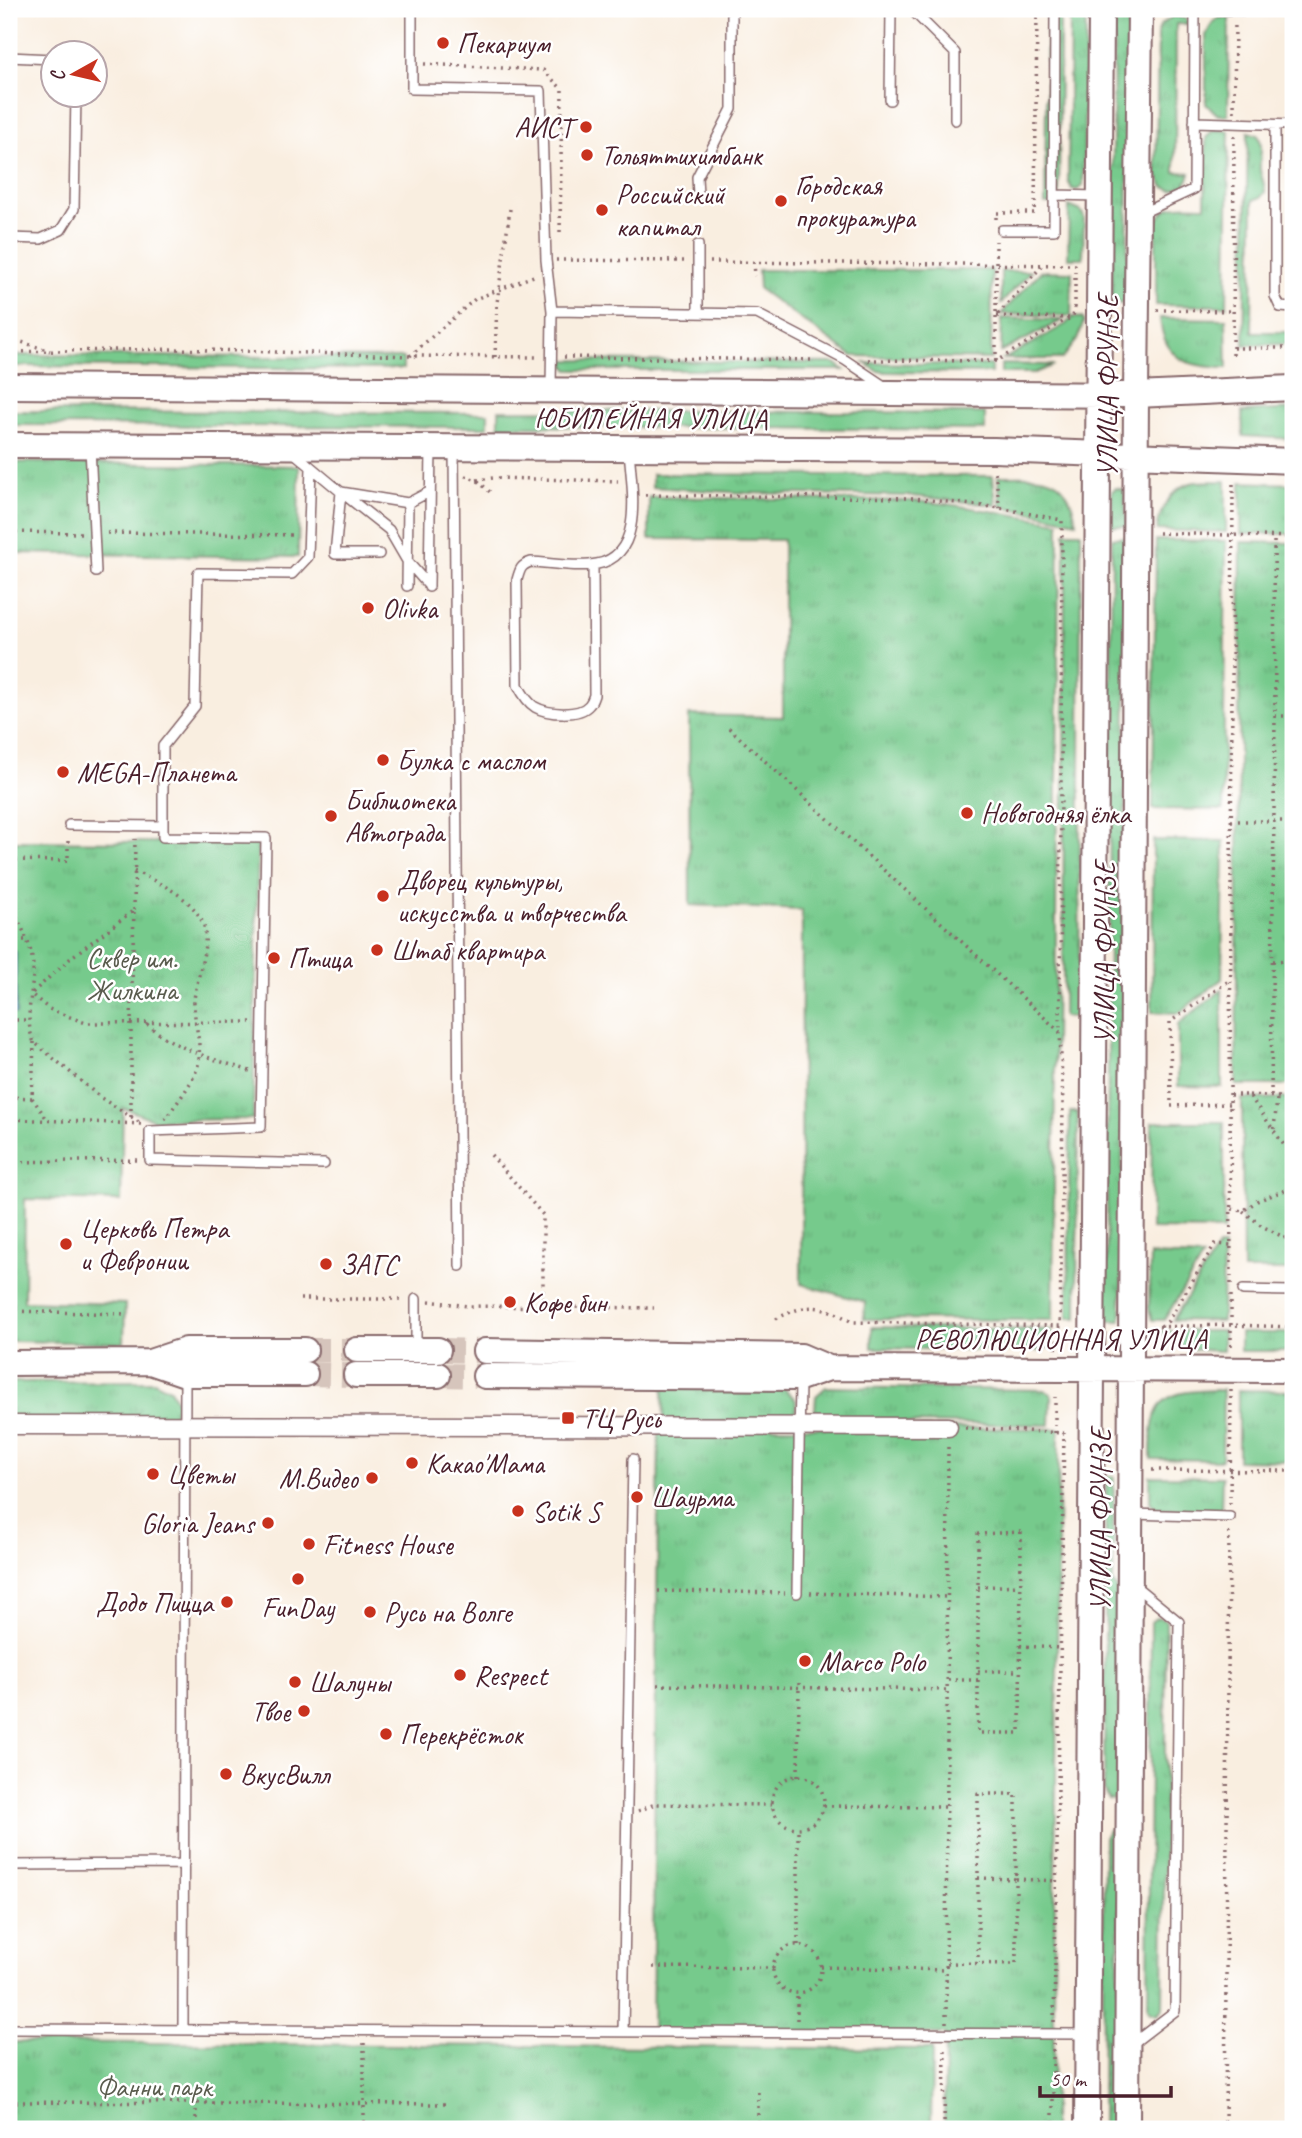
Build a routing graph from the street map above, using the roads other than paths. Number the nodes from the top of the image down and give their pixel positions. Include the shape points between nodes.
1 (412, 9) edge
2 (732, 9) edge
3 (891, 9) edge
4 (911, 9) edge
5 (1055, 9) edge
6 (1101, 9) edge
7 (1140, 9) edge
8 (1195, 9) edge
9 (1236, 10) edge
10 (1293, 11) edge
11 (9, 57) edge
12 (38, 58) edge
13 (890, 100) dead end
14 (76, 108) edge
15 (955, 120) dead end
16 (1194, 122) junction
17 (1275, 125) junction
18 (1293, 125) edge
19 (698, 195) dead end
20 (1054, 195) junction
21 (1099, 196) junction
22 (1138, 214) junction
23 (999, 228) road end
24 (9, 238) edge
25 (698, 245) dead end
26 (1293, 308) edge
27 (552, 311) junction
28 (698, 313) junction
29 (9, 386) edge
30 (1293, 388) edge
31 (551, 389) junction
32 (891, 391) junction
33 (1098, 394) junction
34 (1136, 395) junction
35 (9, 445) edge
36 (90, 445) junction
37 (285, 445) junction
38 (442, 446) junction
39 (629, 448) junction
40 (1097, 453) junction
41 (1136, 455) junction
42 (1293, 461) edge
43 (311, 467) junction
44 (341, 492) junction
45 (429, 492) junction
46 (408, 503) junction
47 (379, 554) dead end
48 (407, 561) junction
49 (593, 565) junction
50 (96, 572) dead end
51 (407, 586) dead end
52 (69, 825) road end
53 (163, 826) junction
54 (324, 1164) dead end
55 (460, 1266) dead end
56 (1243, 1290) dead end
57 (1293, 1291) edge
58 (416, 1299) road end
59 (356, 1350) tunnel mouth
60 (427, 1350) joint
61 (9, 1363) edge
62 (150, 1363) junction
63 (829, 1368) junction
64 (1091, 1369) junction
65 (1132, 1369) junction
66 (1293, 1370) edge
67 (185, 1374) junction
68 (356, 1375) tunnel mouth
69 (438, 1375) tunnel mouth
70 (800, 1378) junction
71 (9, 1425) edge
72 (185, 1425) junction
73 (800, 1426) junction
74 (948, 1427) road end
75 (633, 1459) dead end
76 (1130, 1514) junction
77 (1230, 1517) road end
78 (1130, 1581) junction
79 (797, 1593) dead end
80 (1089, 1813) junction
81 (1129, 1814) junction
82 (184, 1864) junction
83 (9, 1865) edge
84 (183, 2028) junction
85 (9, 2029) edge
86 (623, 2032) junction
87 (1088, 2035) junction
88 (1128, 2047) junction
89 (1087, 2129) edge
90 (1127, 2129) edge

1 - 27 lane via 412,89 541,90
2 - 19 lane via 732,109 697,177
3 - 13 lane
4 - 15 lane via 955,53
5 - 20 lane
6 - 21 main road, УЛИЦА ФРУНЗЕ
7 - 8 lane
7 - 22 main road, УЛИЦА ФРУНЗЕ
8 - 9 lane
8 - 16 lane
9 - 10 lane
11 - 12 lane
14 - 24 lane via 74,209 61,230 41,239
16 - 17 lane
16 - 22 lane via 1194,189
17 - 18 lane
17 - 26 lane via 1275,296 1280,306
20 - 21 lane
20 - 23 lane via 1054,230
21 - 33 main road, УЛИЦА ФРУНЗЕ via 1087,308
22 - 34 main road, УЛИЦА ФРУНЗЕ
25 - 28 lane
27 - 28 lane
27 - 31 lane
28 - 32 lane via 757,314 845,360
29 - 31 main road, ЮБИЛЕЙНАЯ УЛИЦА
30 - 34 main road, ЮБИЛЕЙНАЯ УЛИЦА
31 - 32 main road, ЮБИЛЕЙНАЯ УЛИЦА
32 - 33 main road, ЮБИЛЕЙНАЯ УЛИЦА
33 - 34 main road, ЮБИЛЕЙНАЯ УЛИЦА
33 - 40 main road, УЛИЦА ФРУНЗЕ
34 - 41 main road, УЛИЦА ФРУНЗЕ
35 - 36 main road, ЮБИЛЕЙНАЯ УЛИЦА
36 - 37 main road, ЮБИЛЕЙНАЯ УЛИЦА
36 - 50 lane
37 - 38 main road, ЮБИЛЕЙНАЯ УЛИЦА
37 - 43 lane
38 - 39 main road, ЮБИЛЕЙНАЯ УЛИЦА
38 - 45 lane
38 - 55 lane via 455,473
39 - 40 main road, ЮБИЛЕЙНАЯ УЛИЦА
39 - 49 lane via 632,527 618,555
40 - 41 main road, ЮБИЛЕЙНАЯ УЛИЦА
40 - 64 main road, УЛИЦА ФРУНЗЕ
41 - 42 main road, ЮБИЛЕЙНАЯ УЛИЦА
41 - 65 main road, УЛИЦА ФРУНЗЕ
43 - 44 lane
43 - 53 lane via 308,557 292,574 198,573 195,706 163,746
44 - 46 lane
44 - 47 lane via 335,554
44 - 48 lane via 389,530
45 - 46 lane
45 - 48 lane via 429,586
46 - 48 lane
48 - 51 lane
49 - 49 lane via 594,695 589,706 577,712 535,707 518,685 519,570 531,562
52 - 53 lane
53 - 54 lane via 163,836 266,838 261,1127 150,1131 150,1160
56 - 57 lane
58 - 60 lane
59 - 60 main road
61 - 62 main road
62 - 67 main road
62 - 67 main road via 186,1350 305,1362
63 - 64 main road, РЕВОЛЮЦИОННАЯ УЛИЦА
63 - 70 main road, РЕВОЛЮЦИОННАЯ УЛИЦА
63 - 70 main road, РЕВОЛЮЦИОННАЯ УЛИЦА via 801,1356 485,1364
64 - 65 main road, РЕВОЛЮЦИОННАЯ УЛИЦА
64 - 80 main road, УЛИЦА ФРУНЗЕ
65 - 66 main road, РЕВОЛЮЦИОННАЯ УЛИЦА
65 - 76 main road, УЛИЦА ФРУНЗЕ
67 - 72 lane
68 - 69 main road
70 - 73 lane
71 - 72 street
72 - 73 street
72 - 82 lane
73 - 74 street
73 - 79 lane
75 - 86 lane
76 - 77 lane
76 - 78 main road, УЛИЦА ФРУНЗЕ
78 - 81 main road, УЛИЦА ФРУНЗЕ
78 - 88 lane via 1179,1622 1175,2011
80 - 81 main road
80 - 87 main road, УЛИЦА ФРУНЗЕ
81 - 88 main road, УЛИЦА ФРУНЗЕ
82 - 83 lane
82 - 84 lane
84 - 85 lane
84 - 86 lane
86 - 87 lane
87 - 89 main road, УЛИЦА ФРУНЗЕ
88 - 90 main road, УЛИЦА ФРУНЗЕ

